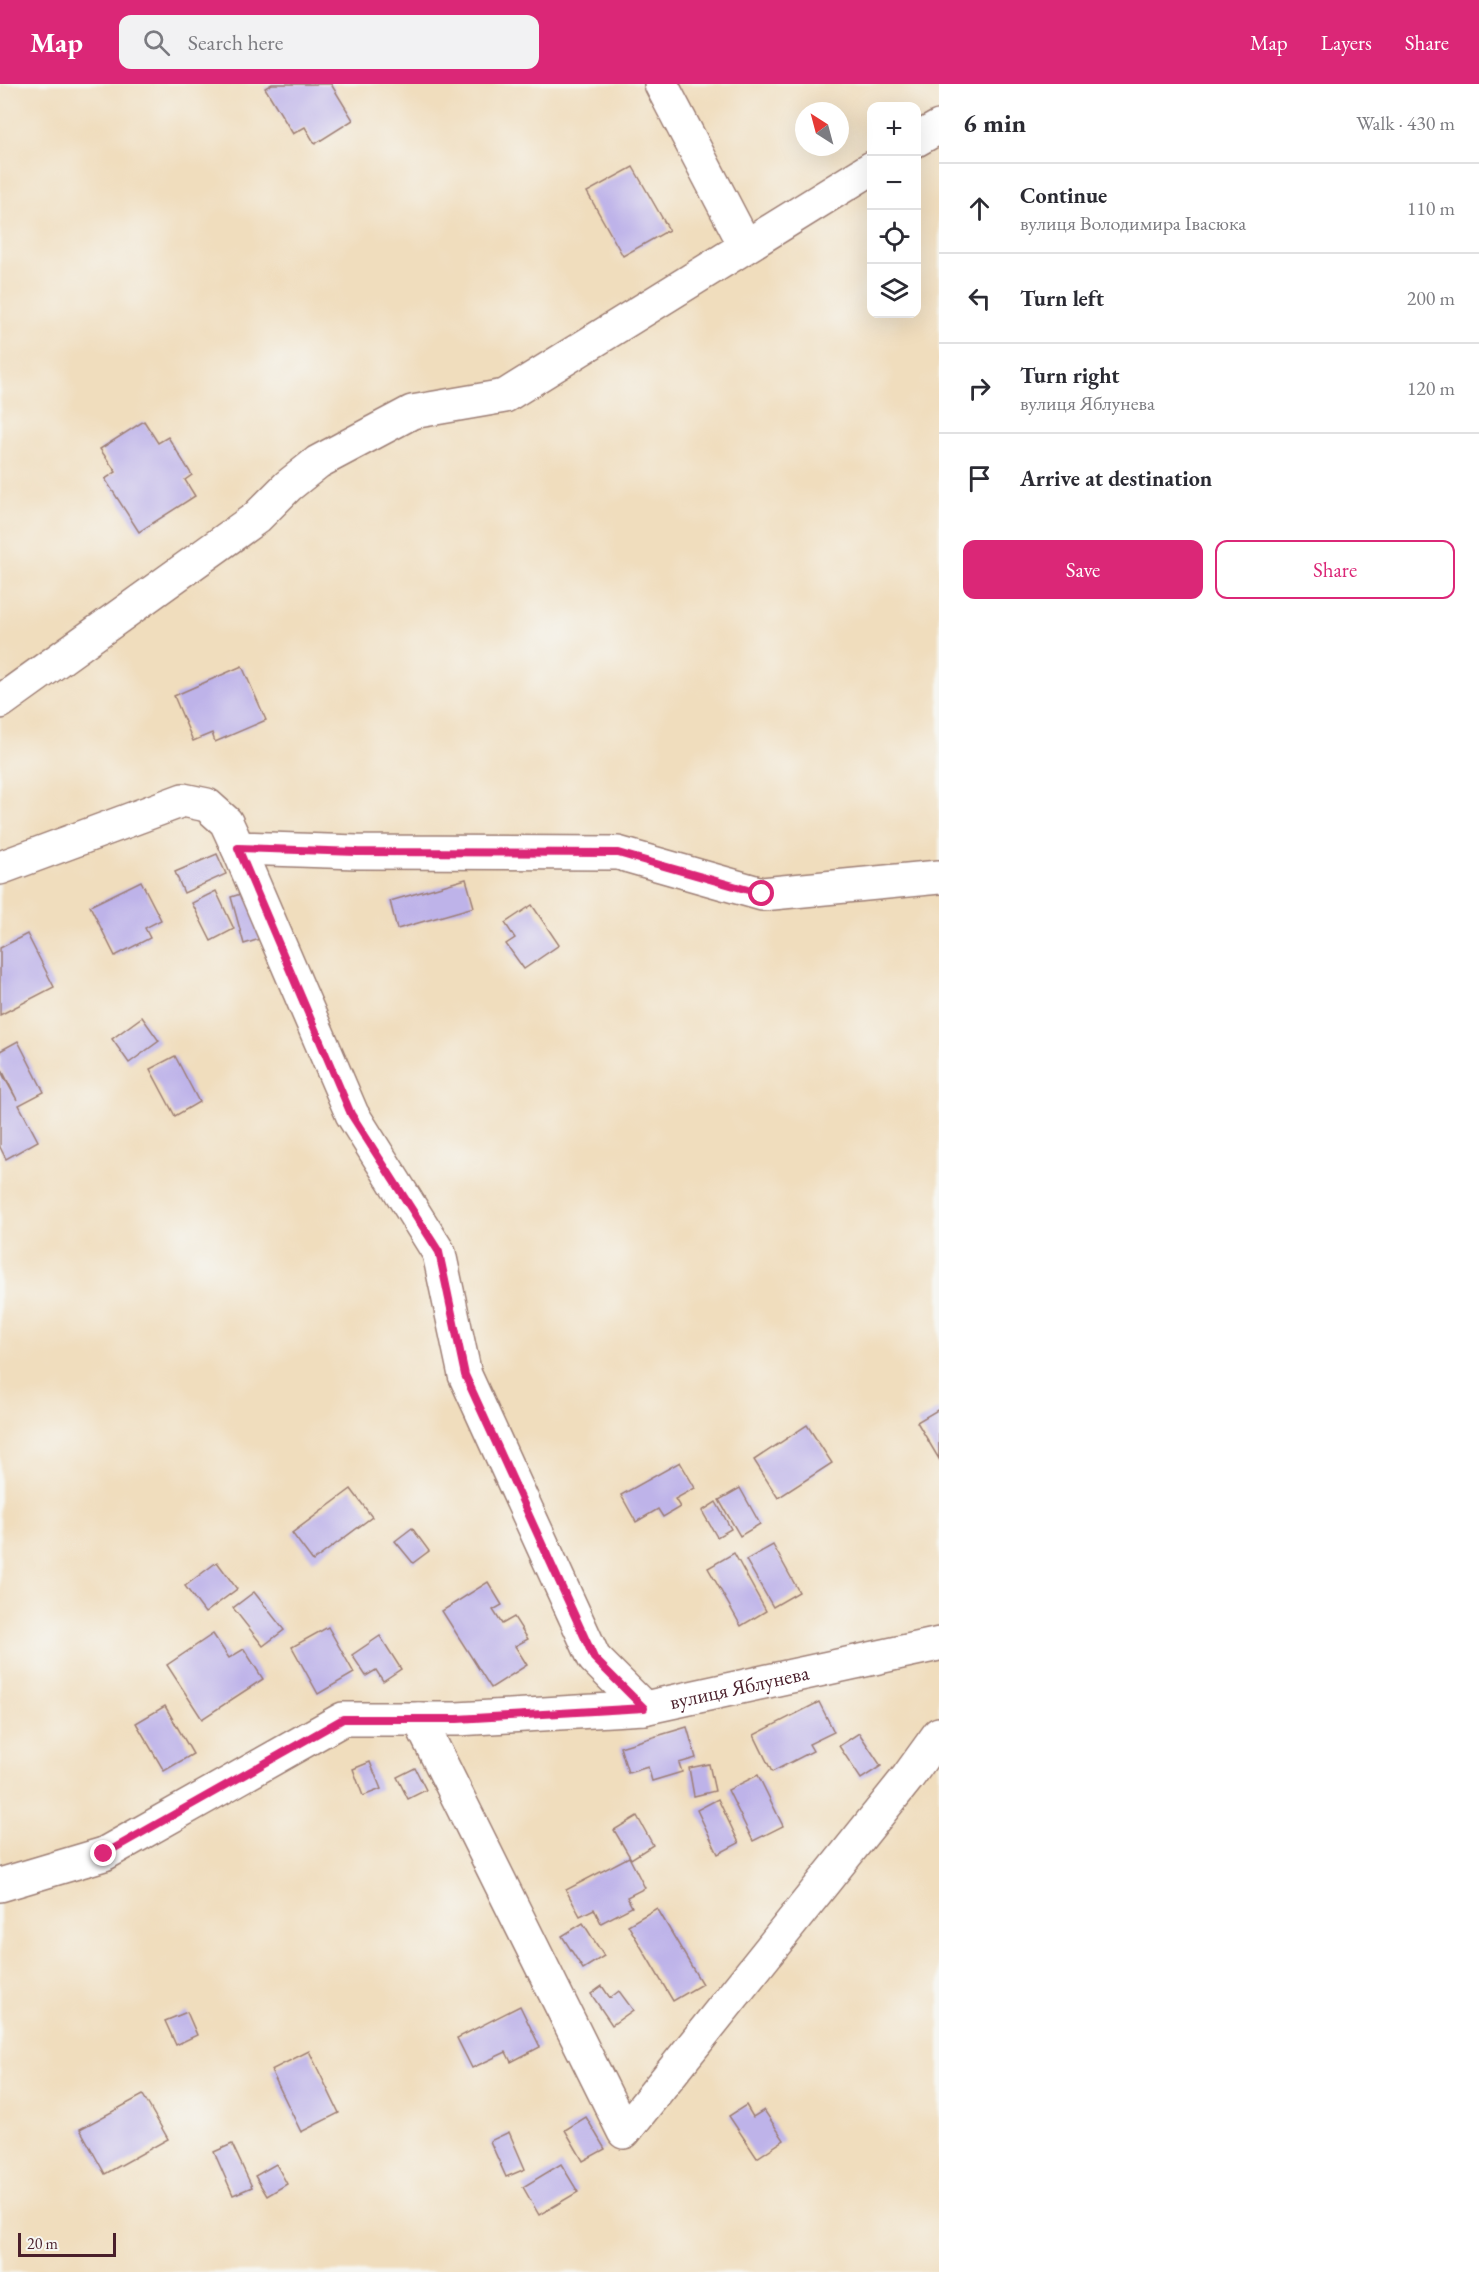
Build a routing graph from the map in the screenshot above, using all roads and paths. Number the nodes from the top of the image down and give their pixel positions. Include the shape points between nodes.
1 (661, 84) edge
2 (939, 127) edge
3 (921, 138) edge
4 (867, 171) edge
5 (745, 245) junction
6 (0, 702) edge
7 (238, 848) junction
8 (0, 868) edge
9 (939, 877) edge
10 (939, 1644) edge
11 (644, 1708) junction
12 (419, 1719) junction
13 (939, 1734) edge
14 (0, 1885) edge

1 - 5 street
2 - 3 street
4 - 5 street
5 - 6 street via 506,396 412,412 318,462 256,518
7 - 8 street via 226,822 207,805 183,800
7 - 9 street via 618,853 762,894
7 - 11 street via 351,1114 439,1252 465,1375 594,1658
10 - 11 street, вулиця Яблунева
11 - 12 street, вулиця Яблунева
12 - 13 street via 624,2132
12 - 14 street, вулиця Яблунева via 343,1719 104,1854

